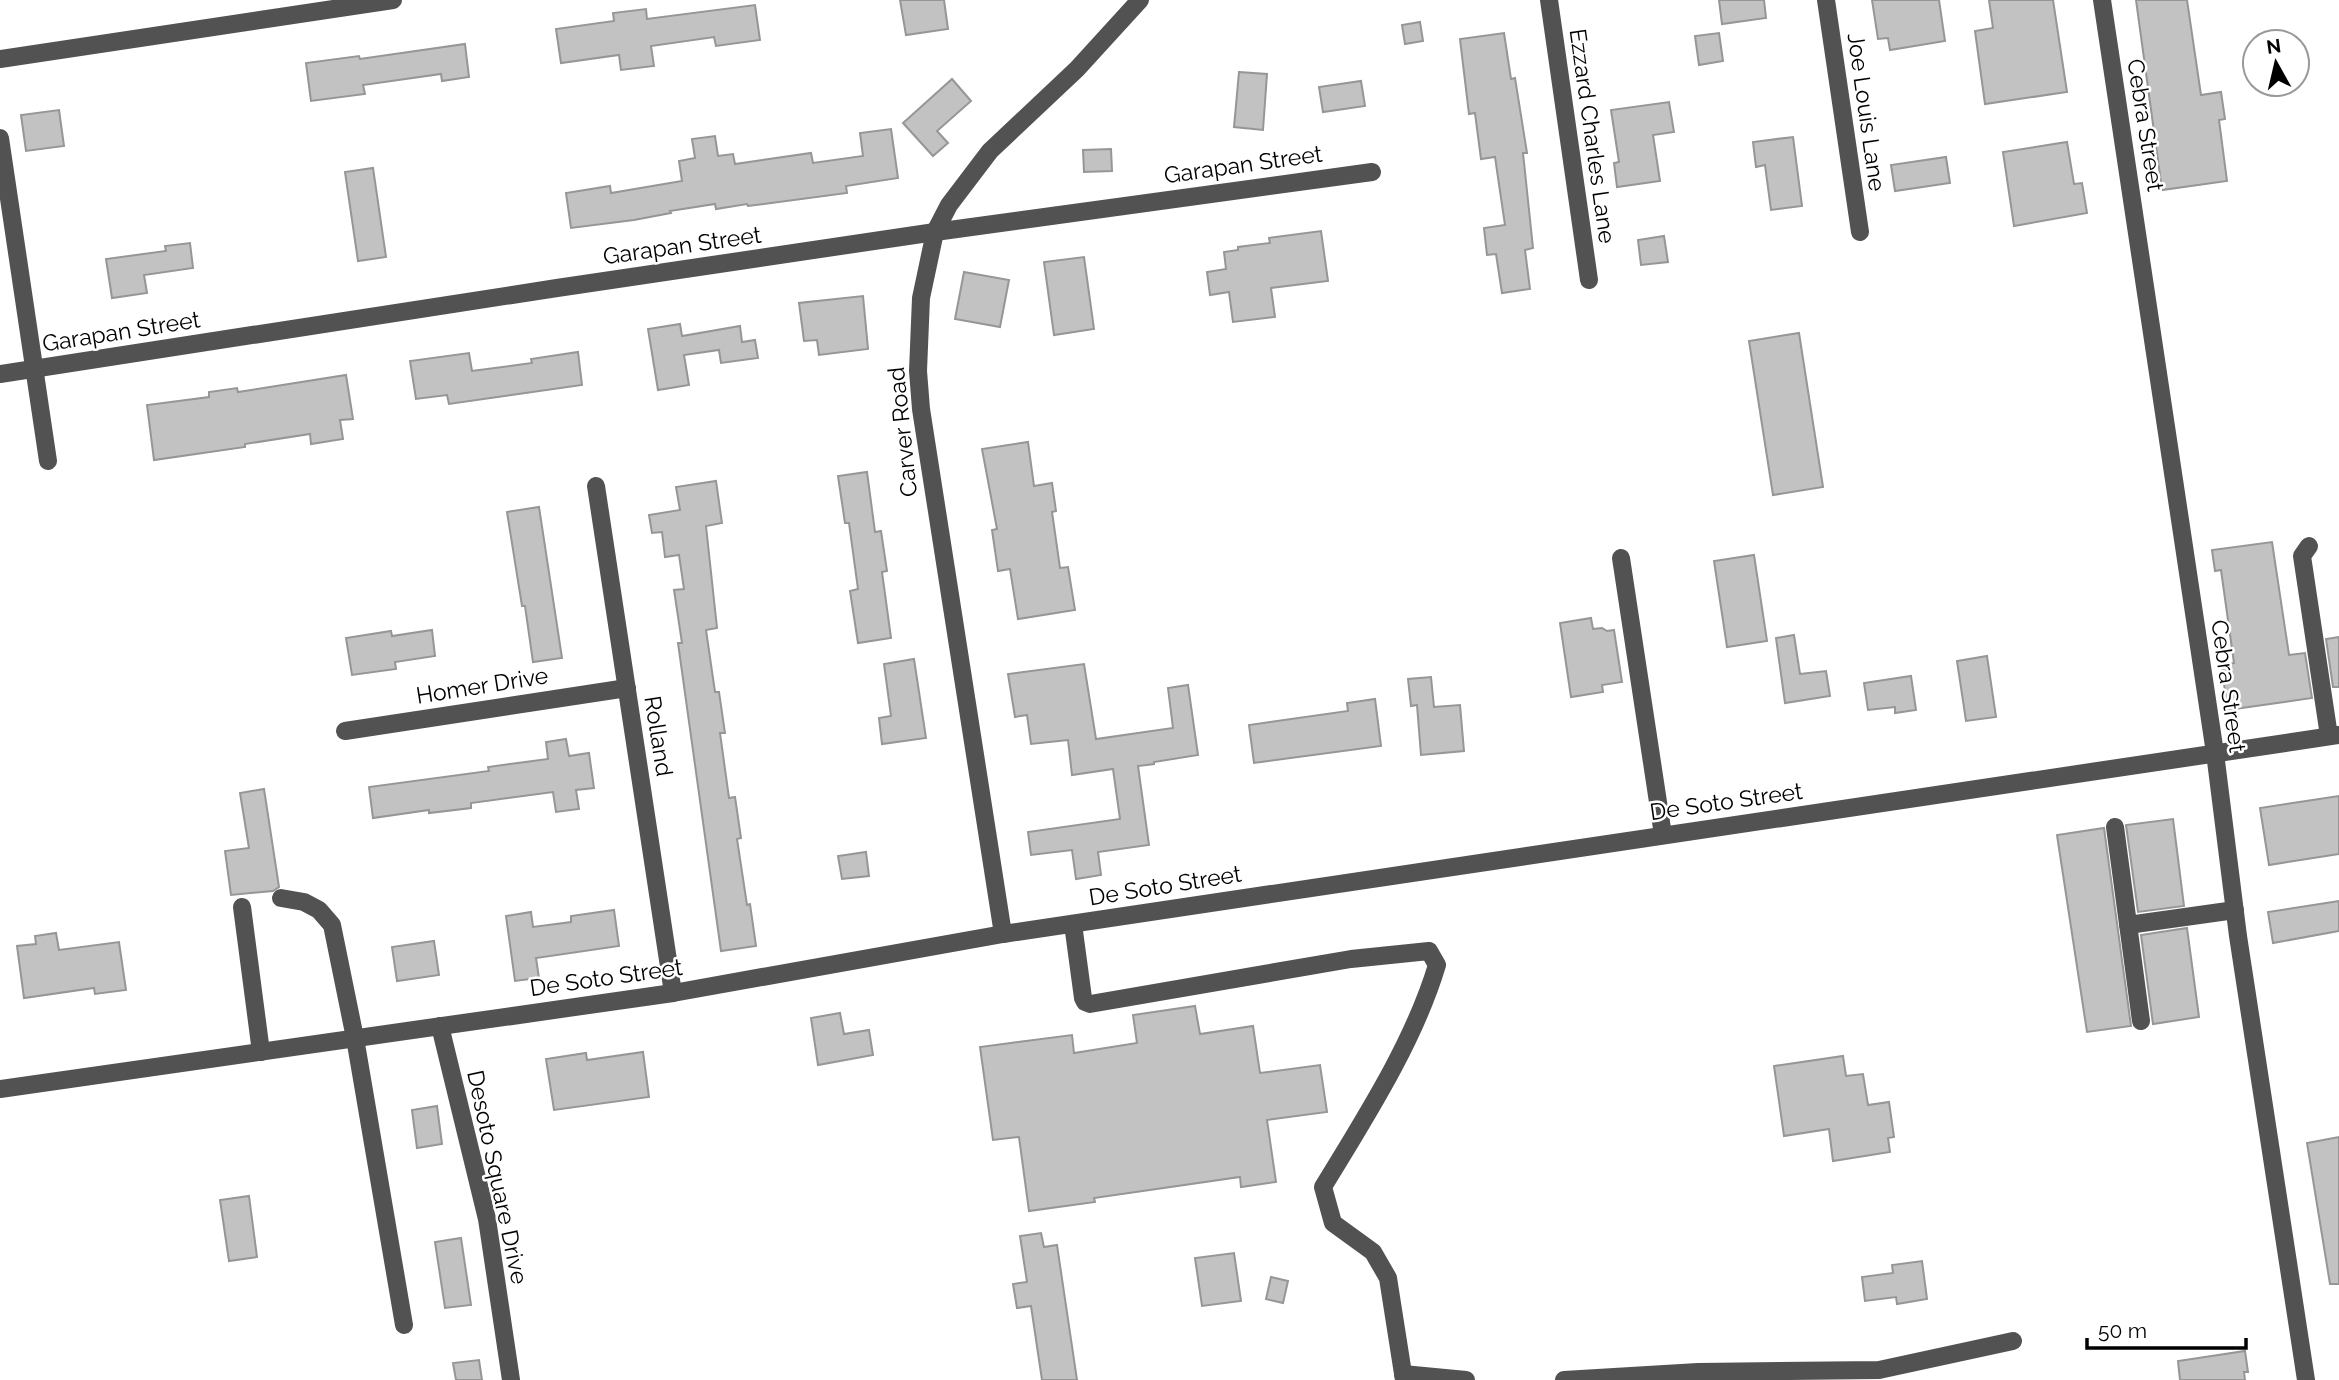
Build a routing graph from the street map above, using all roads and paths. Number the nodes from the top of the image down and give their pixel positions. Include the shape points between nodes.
1 (393, 0) edge
2 (1140, 0) edge
3 (1549, 0) edge
4 (1826, 0) edge
5 (2102, 0) edge
6 (0, 59) edge
7 (0, 138) edge
8 (1372, 172) dead end
9 (935, 232) junction
10 (1860, 232) dead end
11 (1589, 280) dead end
12 (35, 370) junction
13 (0, 374) edge
14 (48, 461) dead end
15 (596, 486) dead end
16 (2309, 546) dead end
17 (1621, 558) dead end
18 (627, 688) junction
19 (345, 731) dead end
20 (2334, 736) edge
21 (2215, 753) junction
22 (2115, 827) dead end
23 (1663, 835) junction
24 (281, 898) dead end
25 (242, 907) dead end
26 (2235, 910) junction
27 (1073, 924) junction
28 (2128, 925) junction
29 (1003, 934) junction
30 (673, 993) junction
31 (2141, 1021) dead end
32 (440, 1026) junction
33 (355, 1038) junction
34 (261, 1052) junction
35 (0, 1089) edge
36 (404, 1325) dead end
37 (2013, 1341) dead end
38 (1403, 1377) edge
39 (511, 1380) edge
40 (1466, 1380) edge
41 (1564, 1380) edge
42 (2306, 1380) edge

1 - 6 street
2 - 9 street, Carver Road via 1077,69 990,151
3 - 11 street, Ezzard Charles Lane
4 - 10 street, Joe Louis Lane
5 - 21 street, Cebra Street
7 - 12 street
8 - 9 street, Garapan Street
9 - 12 street, Garapan Street
9 - 29 street, Carver Road via 921,298 921,410
12 - 13 street, Garapan Street
12 - 14 street
15 - 18 street, Rolland
16 - 20 street via 2302,556
17 - 23 street
18 - 19 street, Homer Drive
18 - 30 street, Rolland
20 - 21 street, De Soto Street
21 - 23 street, De Soto Street
21 - 26 street, Cebra Street
22 - 28 street
23 - 27 street, De Soto Street
24 - 33 street via 304,902 332,925
25 - 34 street
26 - 28 street
26 - 42 street, Cebra Street
27 - 29 street, De Soto Street
27 - 38 street via 1083,998 1090,1004 1352,959 1429,951 1437,965 1428,996 1372,1106 1323,1187 1333,1223 1373,1252 1388,1278
28 - 31 street
29 - 30 street, De Soto Street
30 - 32 street, De Soto Street
32 - 33 street, De Soto Street
32 - 39 street, Desoto Square Drive via 487,1219
33 - 34 street, De Soto Street
33 - 36 street
34 - 35 street, De Soto Street
37 - 41 street via 1880,1370 1698,1372
38 - 40 street

